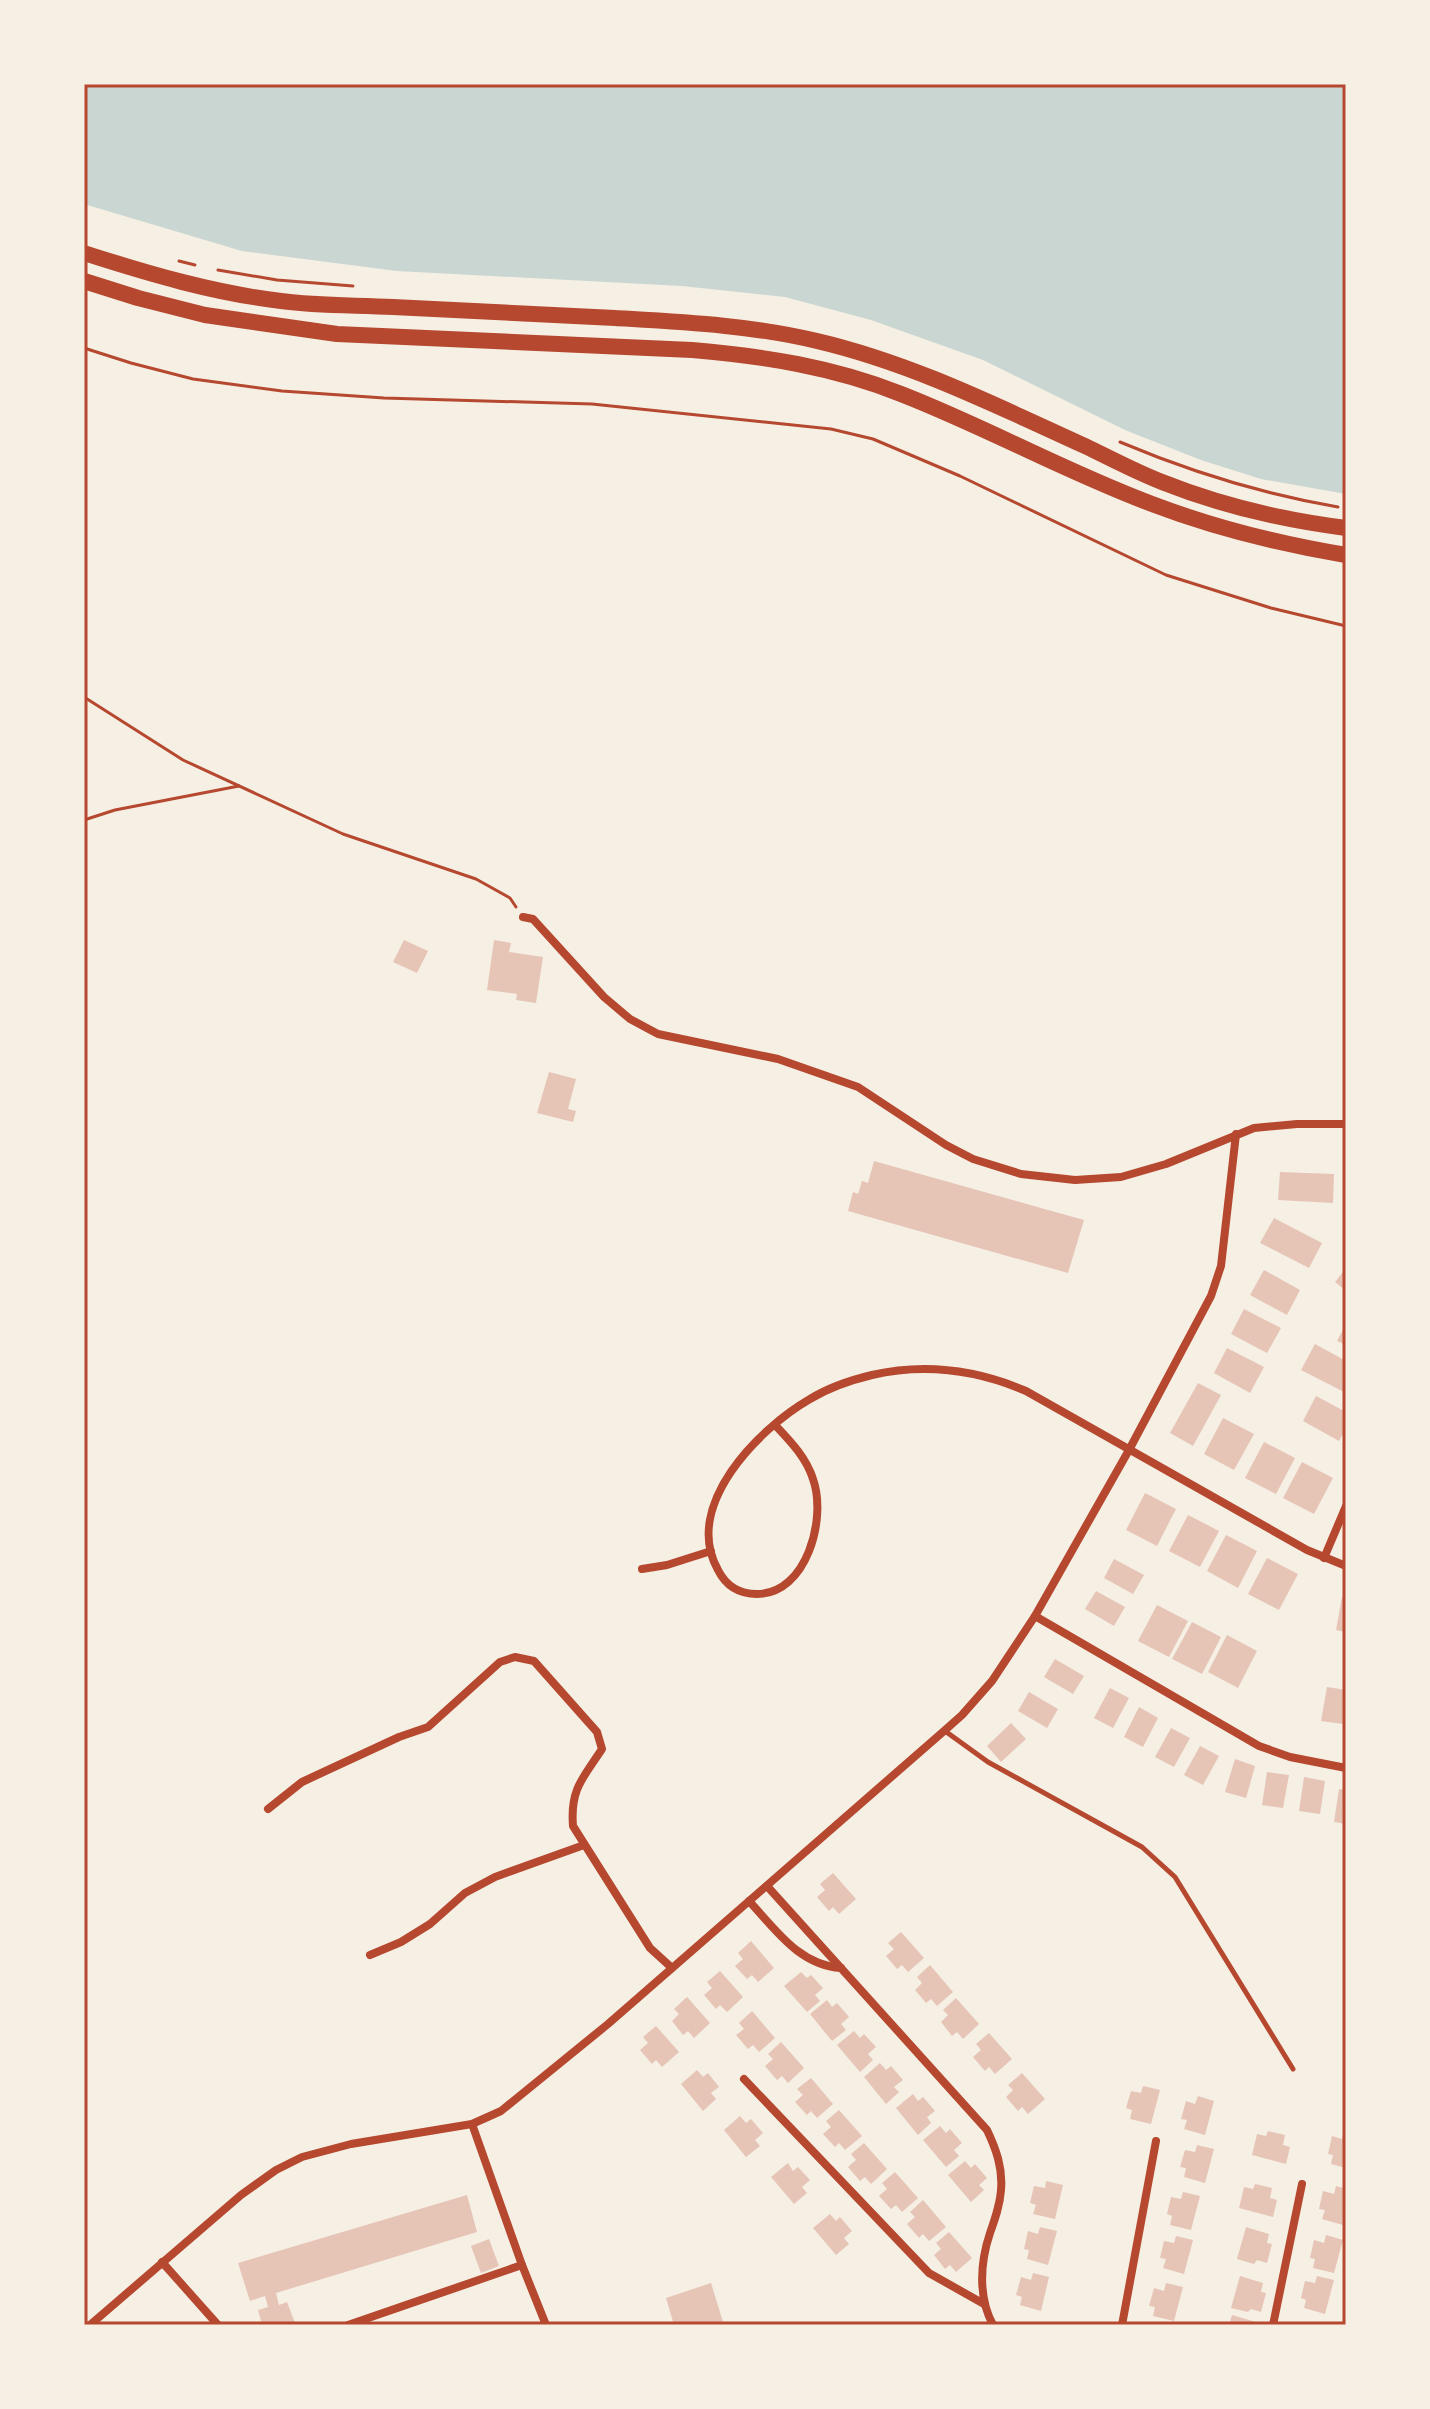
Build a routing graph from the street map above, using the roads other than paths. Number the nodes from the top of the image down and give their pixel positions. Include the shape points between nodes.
1 (84, 253) edge
2 (84, 281) edge
3 (1346, 528) edge
4 (1346, 555) edge
5 (523, 917) road end
6 (1346, 1124) edge
7 (1236, 1134) junction
8 (775, 1425) junction
9 (1129, 1450) junction
10 (1346, 1506) edge
11 (711, 1551) junction
12 (1324, 1558) junction
13 (1346, 1566) edge
14 (642, 1569) dead end
15 (1035, 1616) junction
16 (944, 1731) junction
17 (1346, 1768) edge
18 (268, 1809) dead end
19 (584, 1845) junction
20 (767, 1886) junction
21 (749, 1901) junction
22 (370, 1955) dead end
23 (672, 1968) junction
24 (842, 1968) junction
25 (1293, 2069) dead end
26 (744, 2079) dead end
27 (472, 2124) junction
28 (1156, 2141) dead end
29 (1302, 2184) dead end
30 (162, 2262) junction
31 (522, 2265) junction
32 (984, 2304) junction
33 (90, 2325) edge
34 (218, 2325) edge
35 (348, 2325) edge
36 (546, 2325) edge
37 (993, 2325) edge
38 (1122, 2325) edge
39 (1273, 2325) edge

1 - 3 highway via 209,289 282,301 697,322 816,340 925,374 1197,495 1275,517
2 - 4 highway via 205,315 337,334 692,350 806,366 901,394 1153,505 1249,536
5 - 7 street via 533,919 604,997 658,1034 778,1059 858,1087 946,1145 1021,1174 1075,1180 1121,1177
6 - 7 street via 1297,1124
7 - 9 street via 1218,1280
8 - 9 street via 810,1399 851,1381 940,1369 1006,1382
8 - 11 street via 736,1464 717,1495 710,1517
8 - 11 street via 806,1462 816,1487 818,1515 810,1550 784,1584 761,1594 731,1587 718,1572
9 - 12 street
9 - 15 street
10 - 12 street
11 - 14 street
12 - 13 street
15 - 16 street via 977,1700
15 - 17 street via 1259,1746
16 - 20 street
16 - 25 lane via 988,1762 1142,1847 1175,1877
18 - 19 street via 302,1782 428,1727 500,1662 515,1657 534,1661 597,1732 602,1749 575,1789 571,1807 573,1826
19 - 22 street via 495,1877 465,1893 430,1924
19 - 23 street via 650,1948
20 - 21 street
20 - 24 street
21 - 23 street
21 - 24 street via 803,1956
23 - 27 street via 501,2111
24 - 32 street via 994,2144 1001,2191 984,2260
26 - 32 street via 929,2273
27 - 30 street via 302,2157 256,2184
27 - 31 street
28 - 38 street
29 - 39 street
30 - 33 street
30 - 34 street
31 - 35 street
31 - 36 street
32 - 37 street

